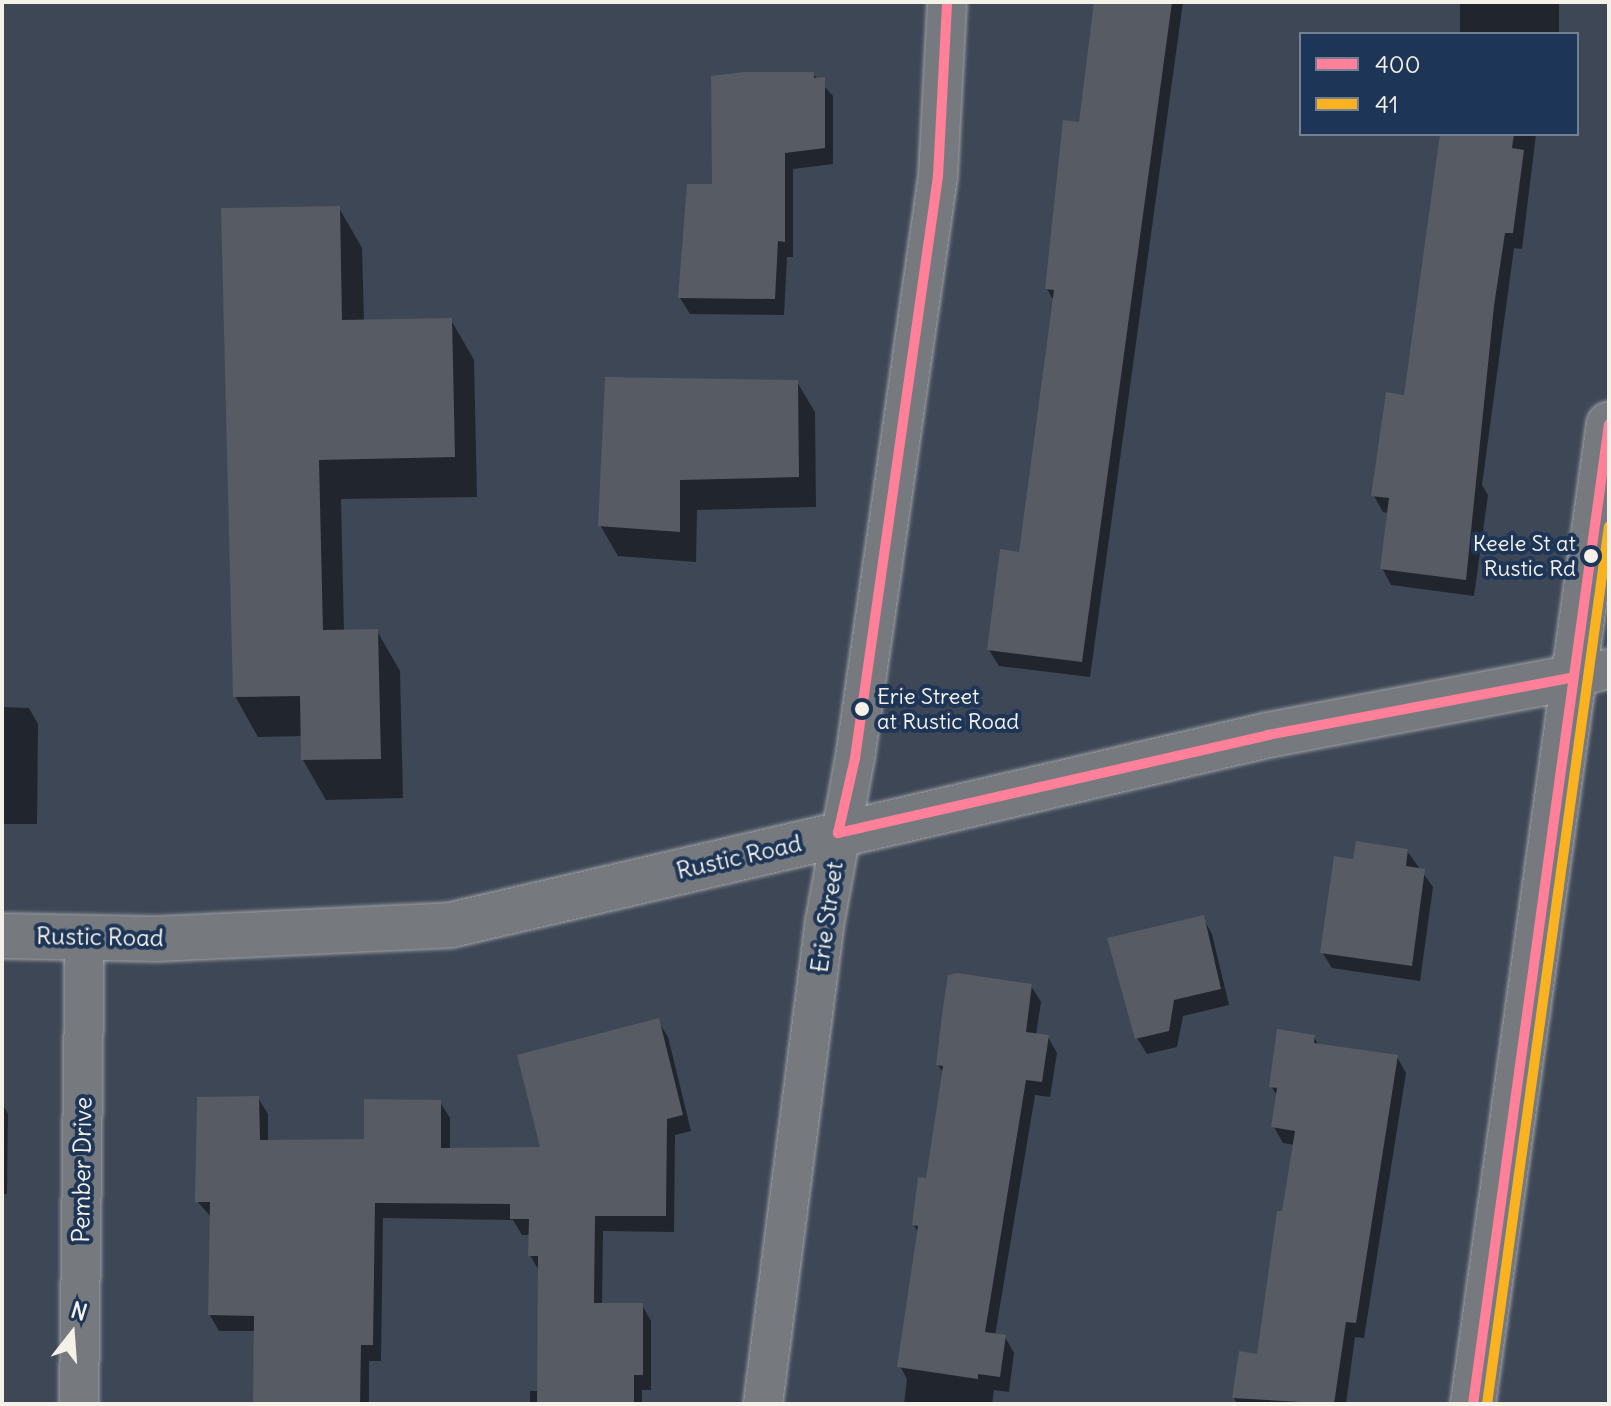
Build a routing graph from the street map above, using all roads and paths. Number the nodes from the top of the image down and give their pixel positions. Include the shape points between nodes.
1 (947, 2) edge
2 (1609, 424) edge
3 (1591, 673) edge
4 (838, 833) junction
5 (85, 935) junction
6 (2, 936) edge
7 (79, 1404) edge
8 (763, 1404) edge
9 (1473, 1404) edge

1 - 4 street, Erie Street via 938,176 855,758
2 - 3 street
3 - 4 street, Rustic Road via 1268,735
3 - 9 street
4 - 5 street, Rustic Road via 451,925 157,939
4 - 8 street, Erie Street
5 - 6 street, Rustic Road
5 - 7 street, Pember Drive

